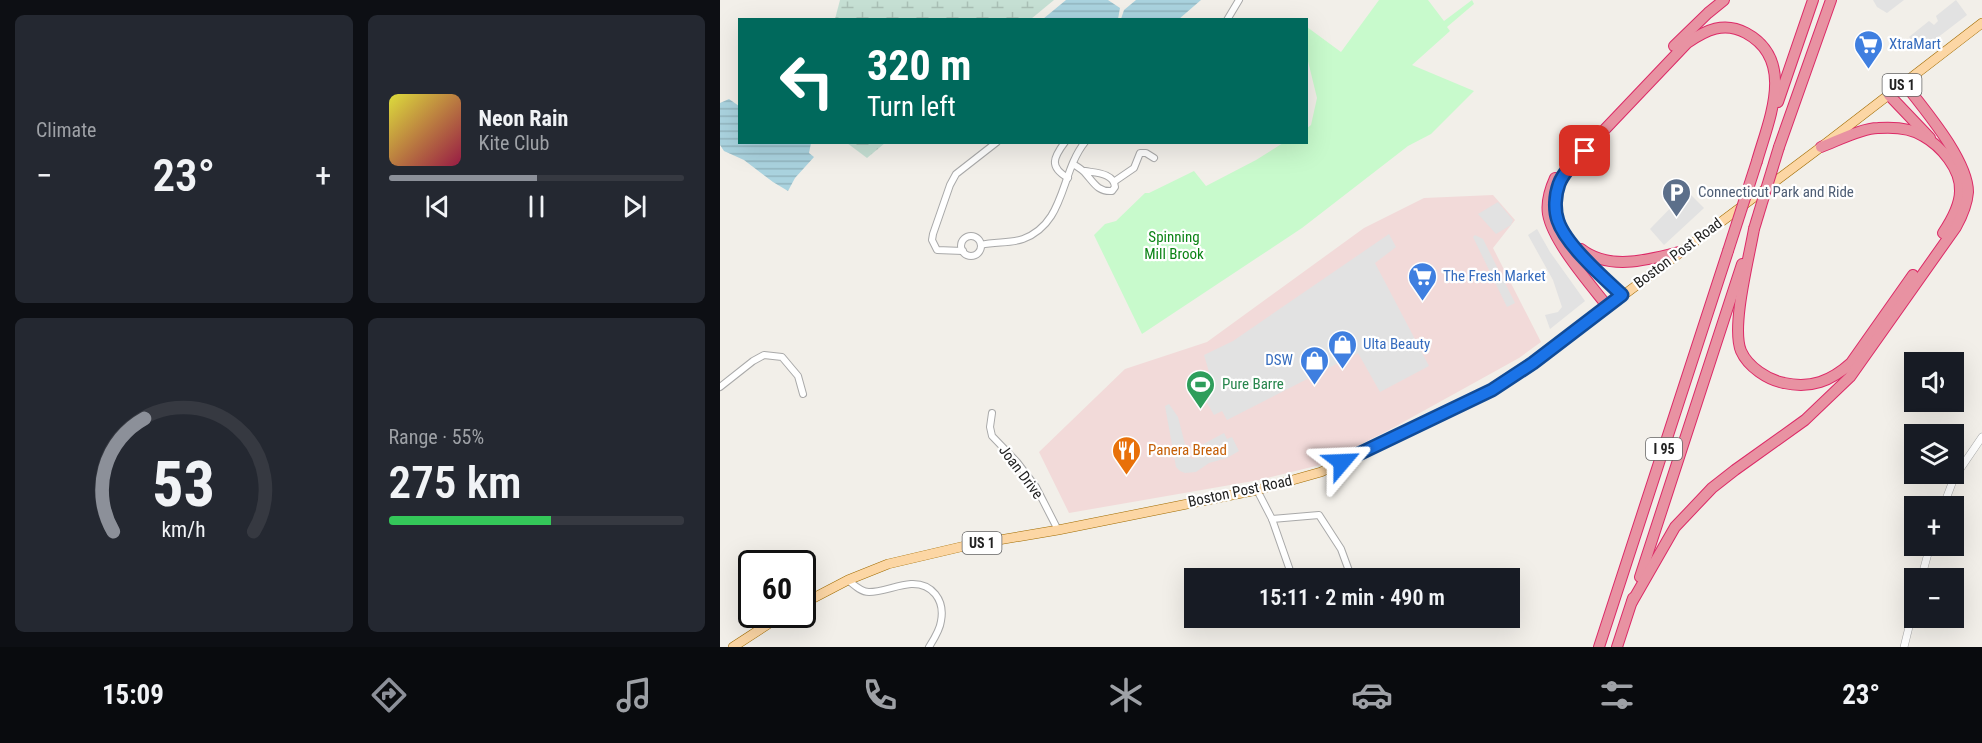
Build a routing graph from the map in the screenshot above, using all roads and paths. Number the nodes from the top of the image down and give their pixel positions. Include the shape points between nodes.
1 (1239, 0) edge
2 (1724, 0) edge
3 (1813, 0) edge
4 (1831, 0) edge
5 (1228, 18) edge
6 (1982, 23) edge
7 (1904, 83) junction
8 (1889, 95) junction
9 (994, 144) edge
10 (1064, 144) edge
11 (1083, 144) edge
12 (1821, 147) junction
13 (1154, 158) dead end
14 (1948, 158) junction
15 (1757, 161) junction
16 (1073, 164) junction
17 (1085, 171) junction
18 (1068, 178) junction
19 (1114, 181) junction
20 (1754, 229) junction
21 (1570, 241) junction
22 (981, 245) junction
23 (963, 251) junction
24 (1679, 252) junction
25 (1622, 295) junction
26 (1608, 307) junction
27 (720, 387) edge
28 (803, 394) dead end
29 (992, 413) dead end
30 (1982, 437) edge
31 (1257, 490) junction
32 (1947, 496) edge
33 (1272, 519) junction
34 (1058, 530) junction
35 (1289, 568) edge
36 (1348, 568) edge
37 (848, 580) junction
38 (816, 597) edge
39 (1632, 602) junction
40 (762, 628) edge
41 (1909, 628) edge
42 (733, 647) edge
43 (929, 647) edge
44 (1599, 647) edge
45 (1617, 647) edge
46 (1904, 647) edge

1 - 5 street
2 - 26 highway via 1686,34 1568,158 1548,194 1548,212 1556,237
3 - 15 highway, I 95
4 - 20 highway, I 95, bridge
6 - 7 main road, Boston Post Road / US 1
7 - 8 main road, Boston Post Road / US 1
7 - 39 highway via 1958,159 1966,176 1965,210 1850,377 1805,420 1712,488 1675,527
8 - 12 main road, Boston Post Road / US 1
8 - 14 highway
9 - 23 street via 956,174 933,234 936,250
10 - 18 street via 1056,155 1055,166
11 - 16 street
12 - 14 highway via 1875,128 1900,129 1922,135
12 - 24 main road, Boston Post Road / US 1
13 - 19 street via 1140,153 1134,168
14 - 20 highway via 1960,191 1950,223 1851,363 1838,375 1820,383 1797,386 1775,381 1755,369 1741,352 1737,330
15 - 21 highway via 1774,97 1776,72 1769,52 1738,28 1705,31 1687,43 1570,166 1559,183 1555,202 1558,221
15 - 44 highway, I 95, bridge
16 - 17 street
16 - 18 street
17 - 19 street
17 - 19 street via 1100,189 1112,190
18 - 22 street via 1061,198 1041,229 1014,242
20 - 39 highway, I 95
21 - 24 highway via 1592,255 1618,262
21 - 25 highway
22 - 23 street via 974,256
22 - 23 street via 976,238 967,238
24 - 25 main road, Boston Post Road / US 1
25 - 26 main road, Boston Post Road / US 1
26 - 31 main road, Boston Post Road / US 1 via 1492,390 1321,472
27 - 28 street via 765,355 782,357 798,376
29 - 34 street, Joan Drive via 992,436 1036,487
30 - 32 street via 1954,478
31 - 33 street
31 - 34 main road, Boston Post Road / US 1
33 - 35 street
33 - 36 street via 1320,515
34 - 37 main road, Boston Post Road / US 1 via 888,564
37 - 38 main road, Boston Post Road / US 1
37 - 43 street via 870,592 913,584 927,586 940,603 942,621
39 - 45 highway, I 95
40 - 42 main road
41 - 46 street

